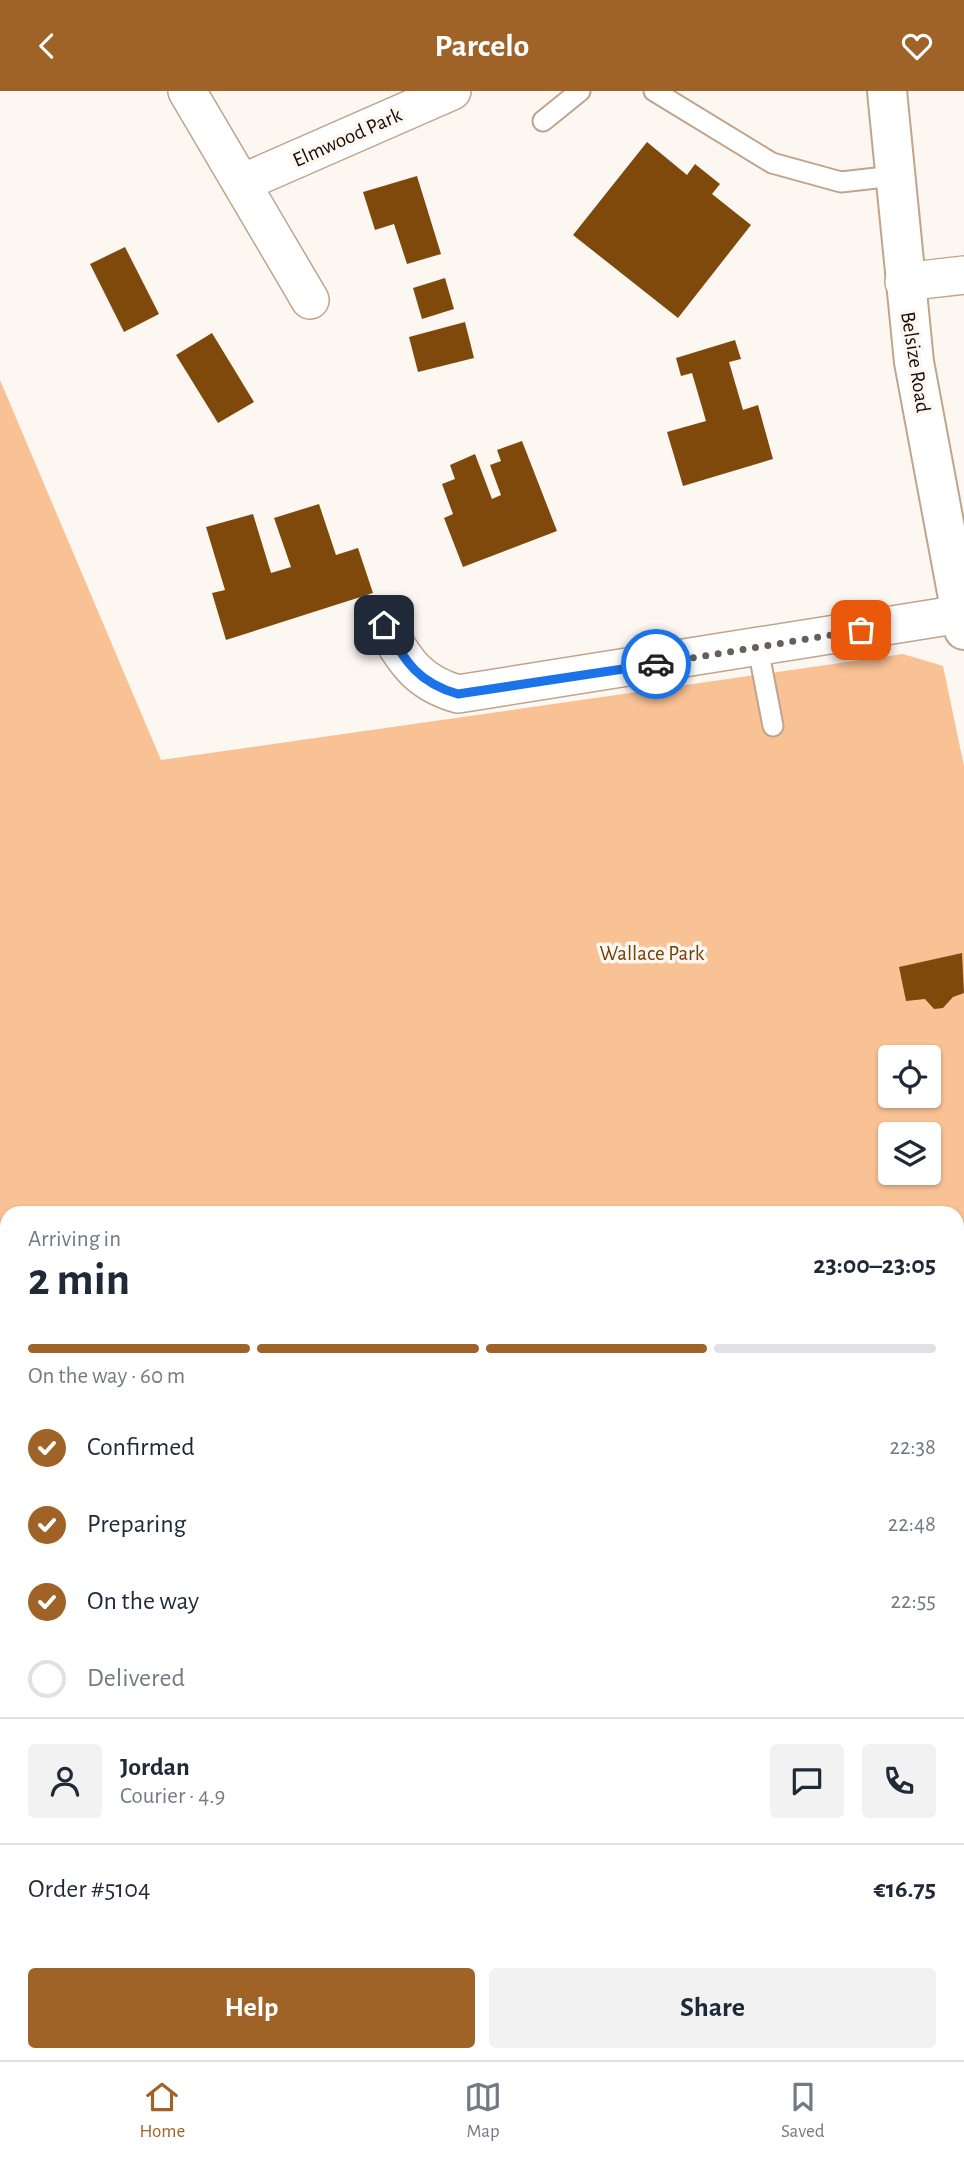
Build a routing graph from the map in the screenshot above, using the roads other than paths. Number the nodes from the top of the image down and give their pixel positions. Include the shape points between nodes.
1 (187, 91) edge
2 (452, 91) edge
3 (580, 91) edge
4 (654, 91) edge
5 (887, 91) edge
6 (544, 121) dead end
7 (894, 176) junction
8 (242, 183) junction
9 (964, 275) edge
10 (904, 282) junction
11 (310, 300) dead end
12 (962, 622) edge
13 (384, 625) dead end
14 (758, 648) junction
15 (773, 726) dead end

1 - 8 street
2 - 8 street, Elmwood Park
3 - 6 lane
4 - 7 lane via 772,163 841,182
5 - 7 street, Belsize Road
7 - 10 street, Belsize Road
8 - 11 street
9 - 10 street
10 - 12 street, Belsize Road via 914,362
12 - 14 street
13 - 14 street via 409,666 434,687 458,694
14 - 15 lane

